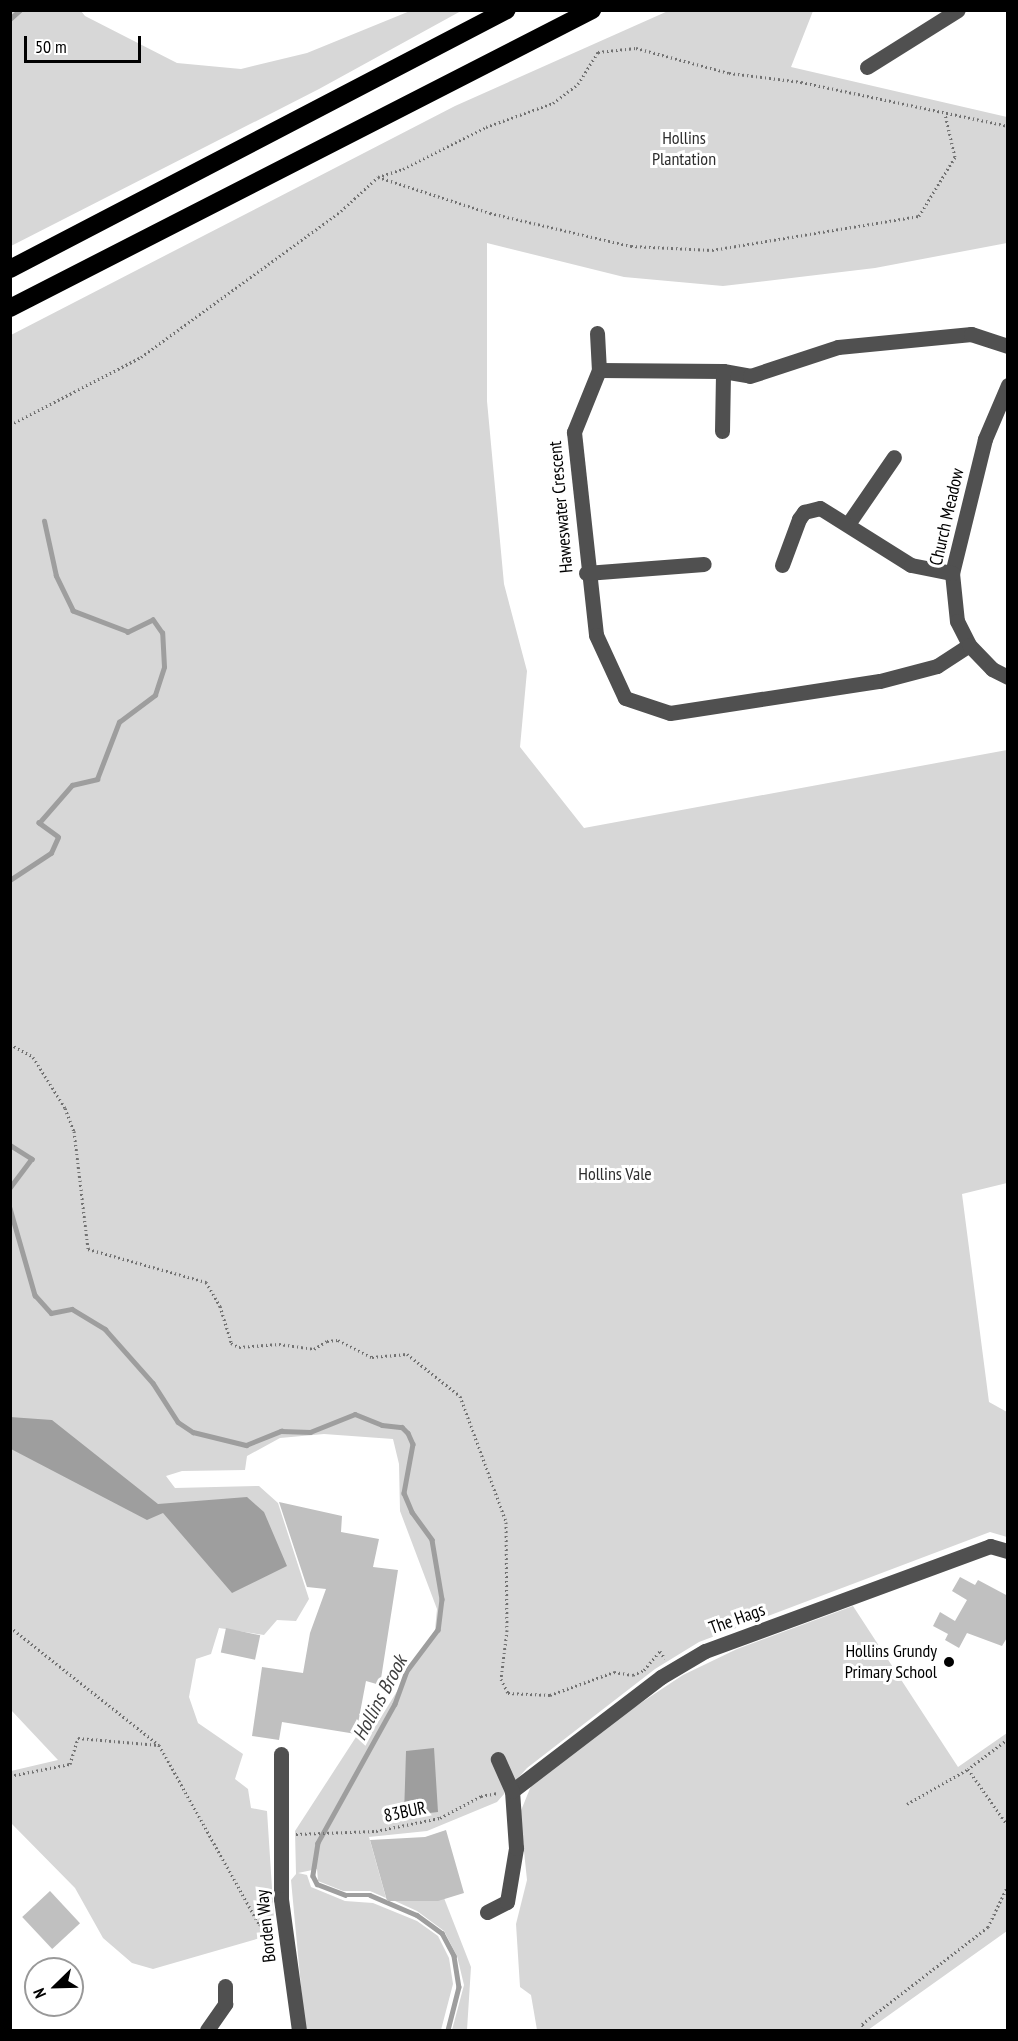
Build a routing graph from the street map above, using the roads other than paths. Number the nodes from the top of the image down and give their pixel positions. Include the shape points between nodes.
1 (507, 10) edge
2 (592, 10) edge
3 (958, 10) edge
4 (867, 67) dead end
5 (10, 269) edge
6 (10, 308) edge
7 (597, 333) dead end
8 (1008, 346) edge
9 (599, 370) junction
10 (723, 372) junction
11 (1008, 385) edge
12 (1003, 406) edge
13 (722, 431) dead end
14 (894, 457) dead end
15 (848, 524) junction
16 (704, 564) dead end
17 (782, 565) dead end
18 (586, 573) junction
19 (952, 573) junction
20 (969, 645) junction
21 (1008, 677) edge
22 (1008, 1551) edge
23 (281, 1754) dead end
24 (498, 1759) dead end
25 (512, 1791) junction
26 (487, 1912) dead end
27 (225, 1986) dead end
28 (207, 2031) edge
29 (299, 2031) edge

1 - 5 highway
2 - 6 highway
3 - 4 street
7 - 9 street
8 - 10 street via 971,334 941,336 838,347 750,376
9 - 10 street
9 - 18 street, Haweswater Crescent via 573,432
10 - 13 street
11 - 12 street, Church Meadow
12 - 19 street, Church Meadow via 985,439
14 - 15 street
15 - 17 street via 820,508 804,512
15 - 19 street via 911,565
16 - 18 street
18 - 20 street, Haweswater Crescent via 596,635 625,698 670,713 880,681 936,666
19 - 20 street, Church Meadow via 957,621
20 - 21 street, Church Meadow via 992,669
22 - 25 street, The Hags via 990,1546 705,1651 673,1670
23 - 29 street, Borden Way via 281,1899
24 - 25 street
25 - 26 street via 516,1848 507,1902
27 - 28 street via 225,2004

